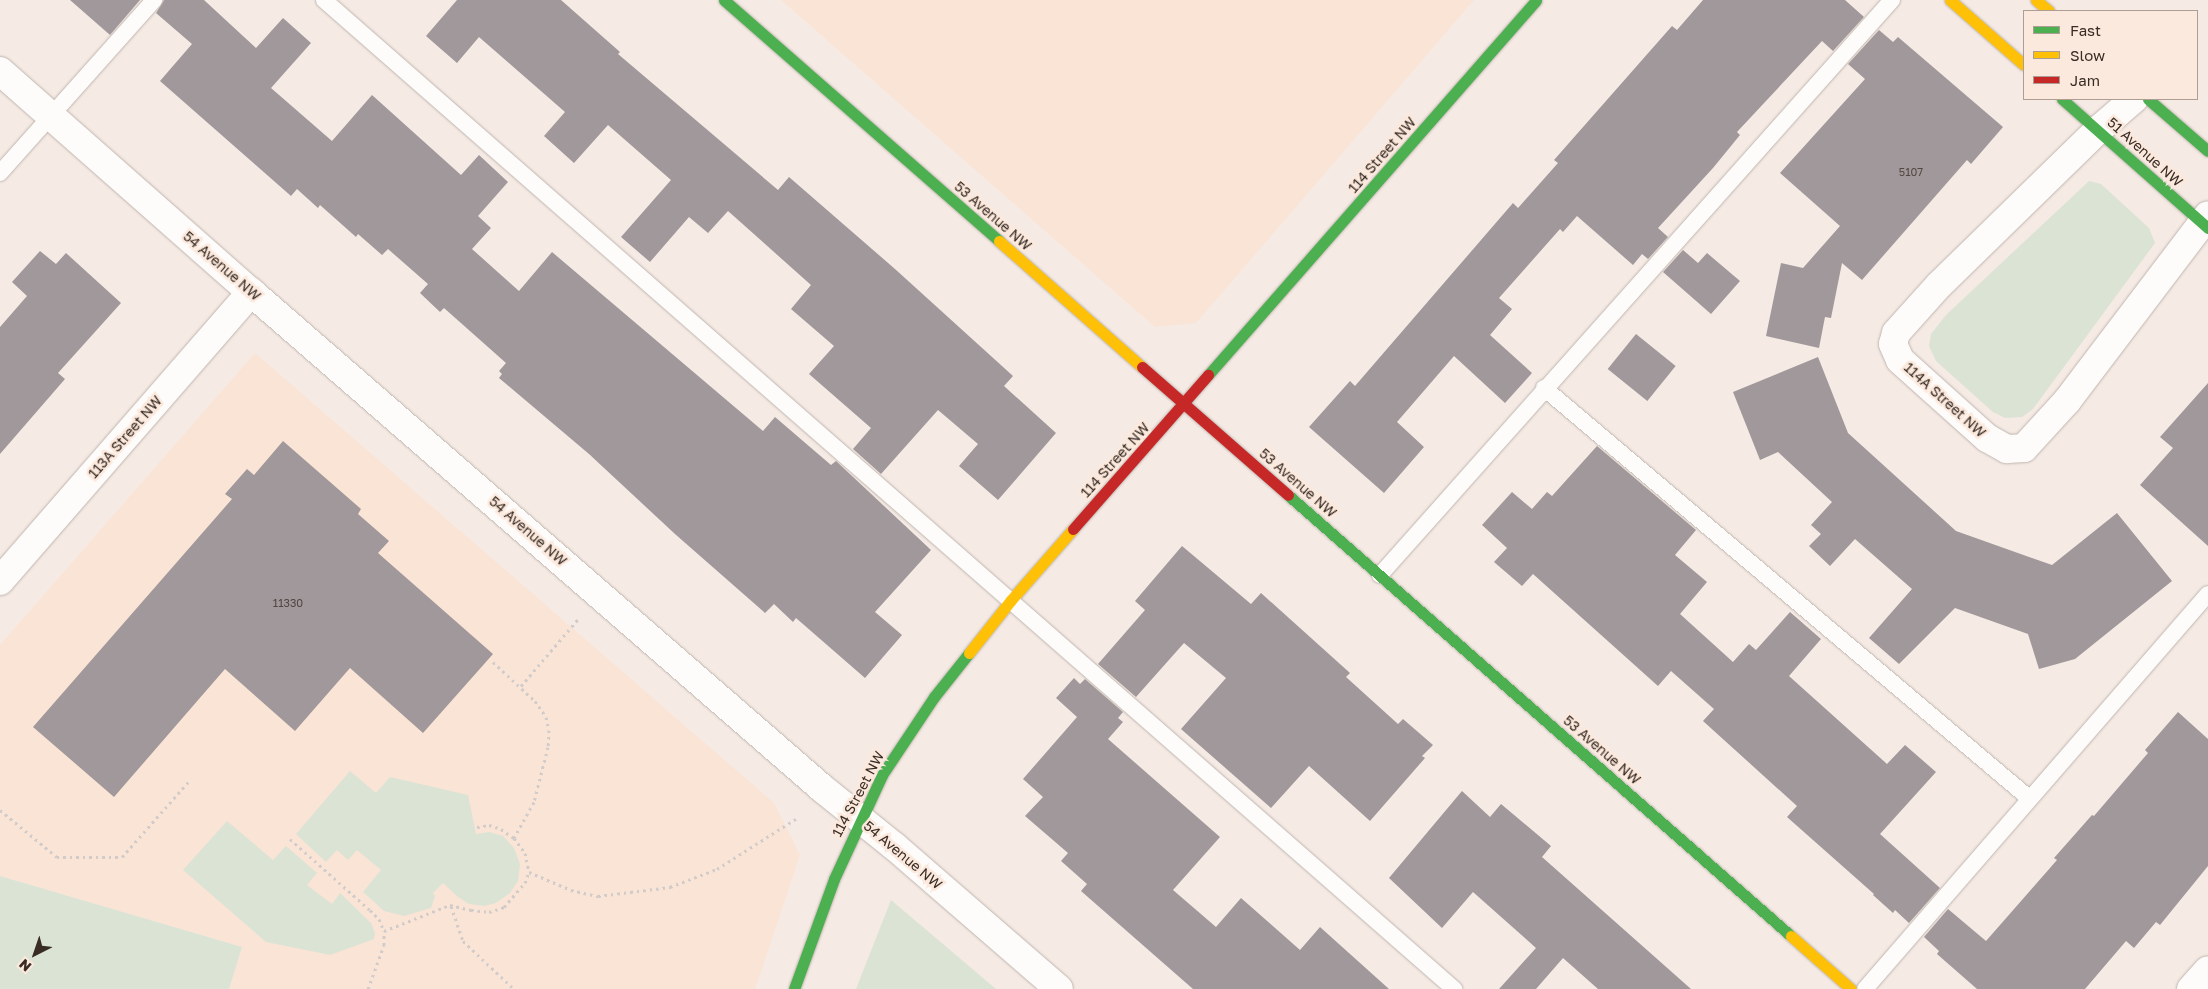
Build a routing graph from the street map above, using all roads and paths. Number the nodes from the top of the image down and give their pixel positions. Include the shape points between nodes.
1 (154, 0) edge
2 (324, 0) edge
3 (724, 0) edge
4 (1536, 0) edge
5 (1892, 0) edge
6 (1950, 0) edge
7 (2036, 0) edge
8 (2048, 10) edge
9 (2023, 64) edge
10 (0, 71) edge
11 (2063, 100) edge
12 (2133, 100) edge
13 (2149, 100) edge
14 (51, 115) junction
15 (2098, 130) junction
16 (2208, 151) edge
17 (0, 173) edge
18 (2206, 222) edge
19 (251, 292) junction
20 (1544, 388) junction
21 (1185, 403) junction
22 (1380, 575) junction
23 (0, 581) edge
24 (600, 594) junction
25 (2208, 594) edge
26 (1011, 600) junction
27 (493, 662) dead end
28 (520, 686) junction
29 (191, 779) dead end
30 (2030, 800) junction
31 (0, 810) edge
32 (797, 818) dead end
33 (861, 819) junction
34 (477, 827) dead end
35 (514, 838) junction
36 (290, 839) dead end
37 (529, 872) junction
38 (450, 905) junction
39 (384, 931) junction
40 (2208, 970) edge
41 (368, 989) edge
42 (514, 989) edge
43 (794, 989) edge
44 (1059, 989) edge
45 (1454, 989) edge
46 (1851, 989) edge
47 (1865, 989) edge
48 (2191, 989) edge

1 - 14 lane
2 - 26 lane
3 - 21 street, 53 Avenue NW
4 - 21 street, 114 Street NW
5 - 20 lane
6 - 9 street
7 - 8 street
10 - 14 street, 54 Avenue NW
11 - 15 street, 51 Avenue NW
12 - 15 street, 114A Street NW
13 - 16 street
14 - 17 lane
14 - 19 street, 54 Avenue NW
15 - 18 street, 51 Avenue NW
15 - 18 street, 114A Street NW via 1939,284 1896,333 1893,344 1900,360 1987,438 2007,449 2024,448 2067,401
19 - 23 street, 113A Street NW
19 - 24 street, 54 Avenue NW
20 - 22 lane
20 - 30 lane
21 - 22 street, 53 Avenue NW
21 - 26 street, 114 Street NW
22 - 46 street, 53 Avenue NW
24 - 28 path
24 - 33 street, 54 Avenue NW
25 - 30 lane
26 - 33 street, 114 Street NW via 934,697 882,775
26 - 45 lane
27 - 28 path
28 - 35 path via 536,701 546,717 549,730 534,802
29 - 31 path via 122,857 57,857
30 - 47 lane
32 - 37 path via 717,869 670,887 598,896 571,890
33 - 43 street, 114 Street NW via 834,879
33 - 44 street, 54 Avenue NW
34 - 35 path via 489,825
35 - 37 path via 524,852
36 - 39 path via 370,910
37 - 38 path via 520,890 504,907 489,912
38 - 39 path
38 - 42 path via 463,941
39 - 41 path via 384,945
40 - 48 street

